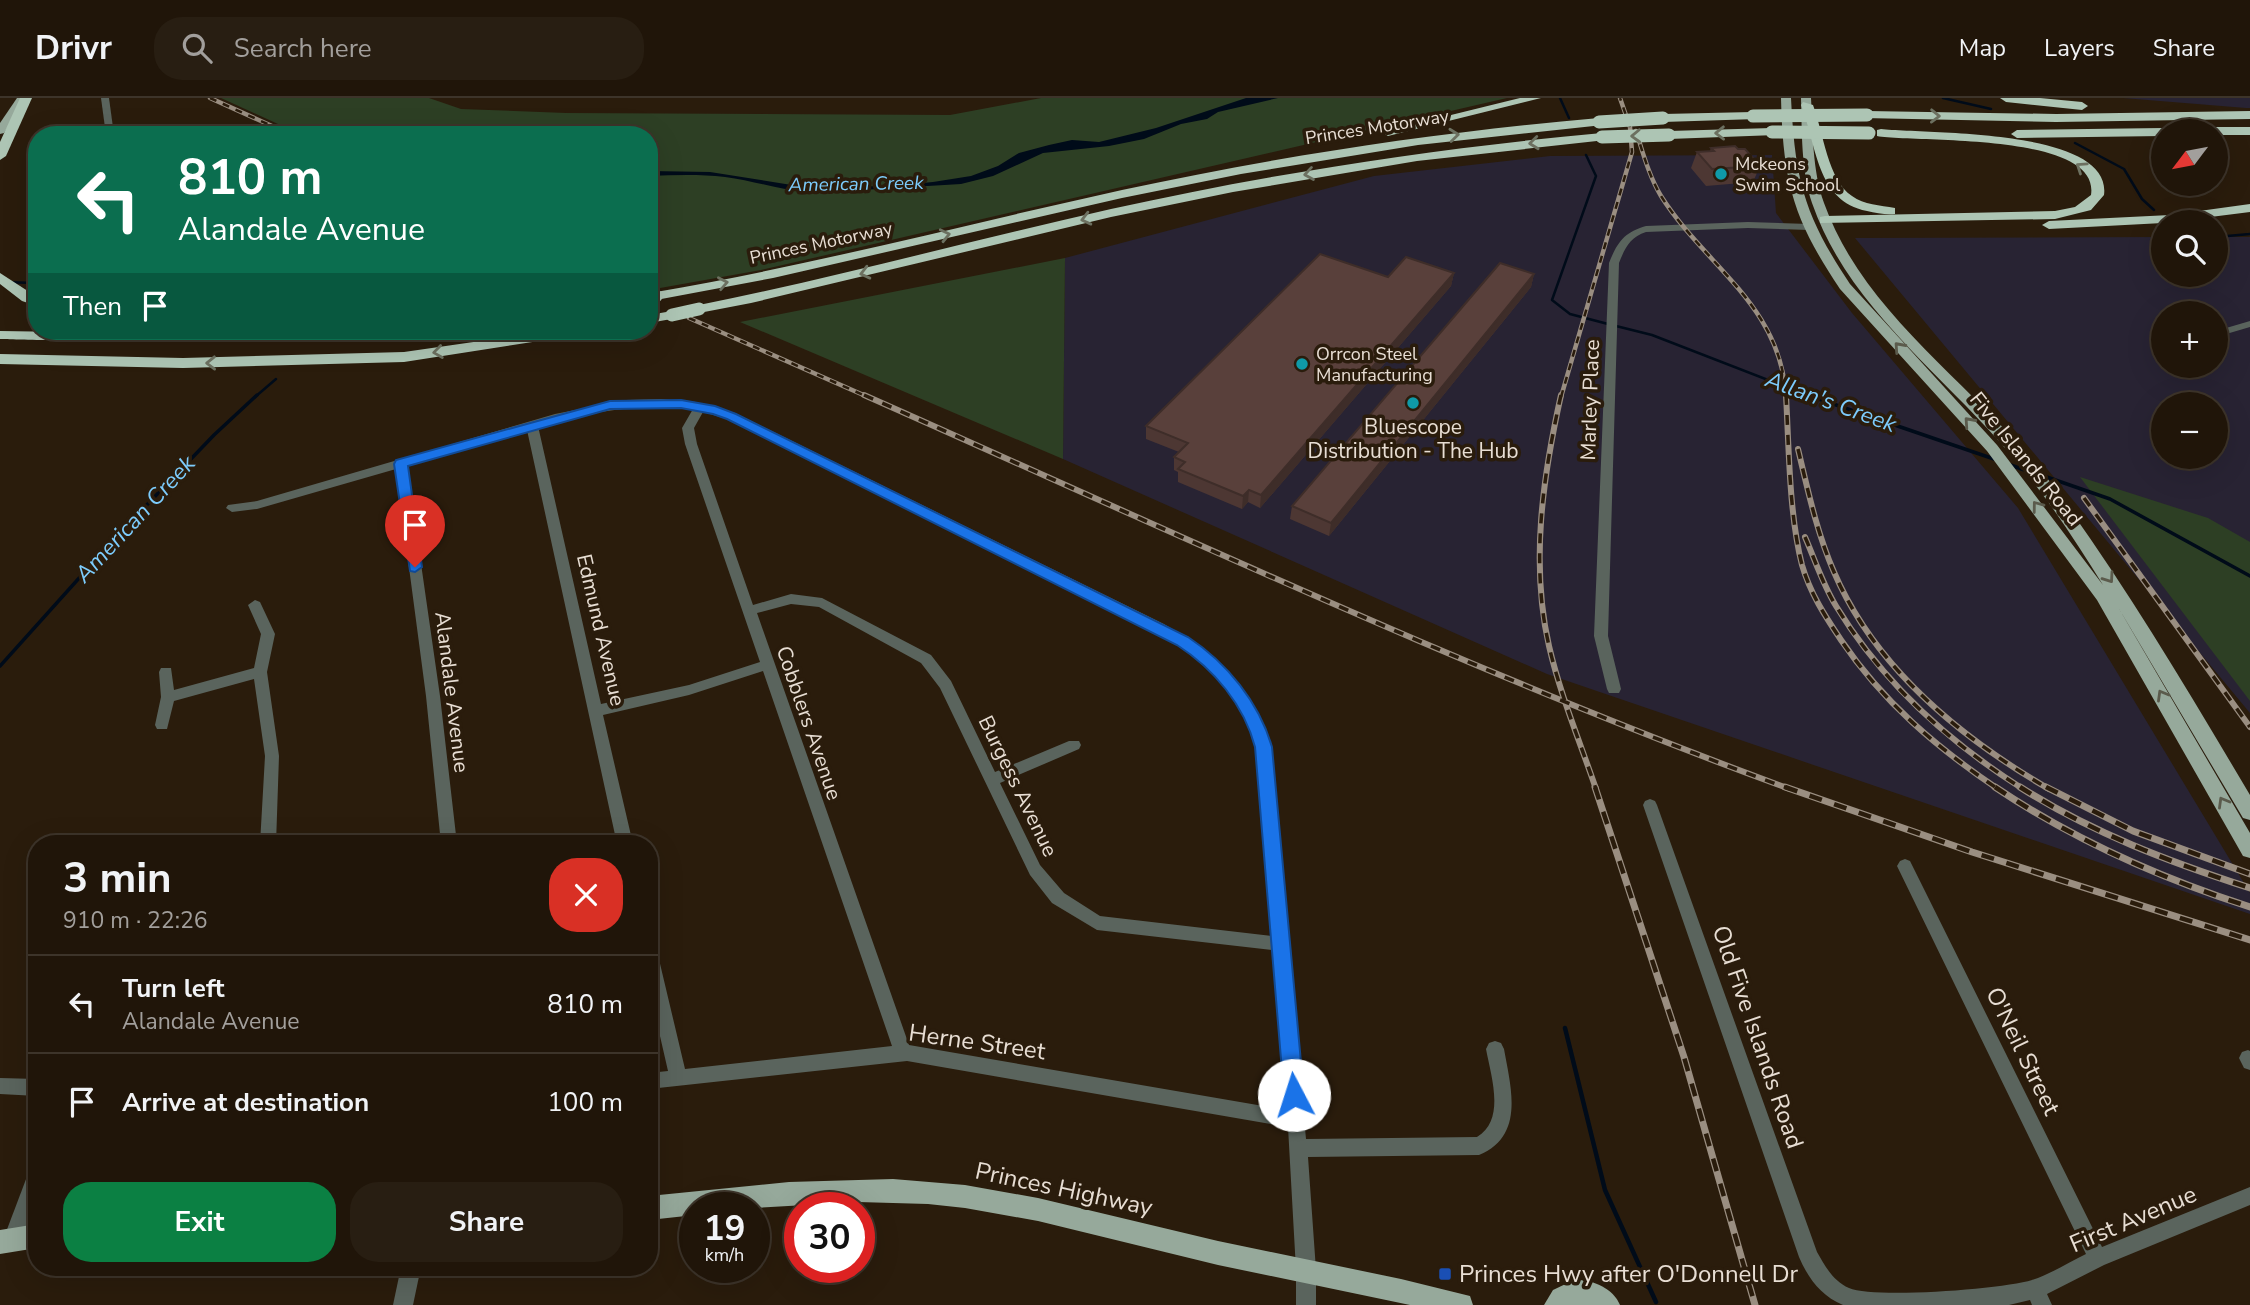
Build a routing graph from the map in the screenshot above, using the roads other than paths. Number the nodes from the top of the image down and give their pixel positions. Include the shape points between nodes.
1 (24, 98) edge
2 (105, 98) edge
3 (1535, 98) edge
4 (1786, 98) edge
5 (2007, 98) edge
6 (1807, 102) edge
7 (2250, 115) edge
8 (2198, 116) junction
9 (109, 126) edge
10 (0, 131) edge
11 (2228, 131) edge
12 (2250, 131) edge
13 (2151, 132) edge
14 (1875, 133) junction
15 (0, 156) edge
16 (1122, 194) junction
17 (2250, 208) edge
18 (1999, 216) junction
19 (1807, 223) junction
20 (1826, 223) junction
21 (0, 276) edge
22 (658, 295) edge
23 (28, 297) edge
24 (658, 317) edge
25 (2250, 324) edge
26 (2228, 330) edge
27 (0, 335) edge
28 (28, 336) edge
29 (518, 340) edge
30 (0, 359) edge
31 (699, 408) junction
32 (532, 425) junction
33 (401, 464) junction
34 (2017, 465) junction
35 (232, 508) dead end
36 (256, 605) dead end
37 (748, 611) junction
38 (766, 665) junction
39 (166, 672) dead end
40 (260, 672) junction
41 (1614, 689) dead end
42 (169, 697) junction
43 (596, 711) junction
44 (162, 725) dead end
45 (1074, 745) dead end
46 (991, 780) junction
47 (1650, 805) dead end
48 (2250, 811) edge
49 (268, 835) edge
50 (448, 835) edge
51 (623, 835) edge
52 (2250, 850) edge
53 (1905, 866) dead end
54 (1280, 944) junction
55 (658, 990) edge
56 (1495, 1049) dead end
57 (903, 1054) junction
58 (678, 1078) junction
59 (658, 1080) edge
60 (0, 1086) edge
61 (28, 1088) edge
62 (1296, 1120) junction
63 (1298, 1148) junction
64 (28, 1192) edge
65 (2250, 1196) edge
66 (658, 1207) edge
67 (28, 1238) edge
68 (6, 1241) edge
69 (2098, 1258) junction
70 (1307, 1270) junction
71 (409, 1276) edge
72 (1824, 1284) joint
73 (2039, 1297) edge
74 (402, 1305) edge
75 (1306, 1305) edge
76 (1461, 1305) edge
77 (1556, 1305) edge
78 (1608, 1305) edge

1 - 10 main road
1 - 15 highway
2 - 9 street
3 - 16 highway
4 - 19 main road, Five Islands Road via 1793,174
5 - 8 highway
6 - 18 highway via 1828,180 1846,199 1885,211
6 - 20 main road, Five Islands Road via 1811,168
7 - 8 highway, Princes Motorway
16 -> 8 highway, Princes Motorway, bridge via 1367,147 1599,122 1753,116
11 - 12 highway
13 - 14 highway, Princes Motorway
18 -> 14 highway via 2081,209 2097,198 2097,183 2077,163 2022,144 1968,136
14 -> 24 highway, Princes Motorway, bridge via 1602,137 1432,154 1254,183 1111,213 782,293
22 -> 16 highway, Princes Motorway via 774,274
17 - 20 highway via 2096,224
18 - 20 highway
19 - 20 main road
34 -> 19 main road, Five Islands Road via 1992,448 1845,286
19 - 41 street, Marley Place via 1633,232 1624,238 1614,262 1601,636
20 - 34 main road, Five Islands Road via 1866,287
21 - 23 highway
25 - 26 street
27 - 28 highway
29 -> 30 highway via 404,357 183,363
31 - 32 street via 658,402 610,405
31 - 37 street, Cobblers Avenue via 688,428 691,444
31 - 54 street via 743,422 1159,627 1203,655 1247,708 1264,747
32 - 33 street
32 - 43 street, Edmund Avenue
33 - 35 street
33 - 50 street, Alandale Avenue
34 -> 48 main road, Five Islands Road via 2041,482 2116,588
52 -> 34 main road, Five Islands Road via 2103,596
36 - 40 street via 268,635
37 - 38 street, Cobblers Avenue
37 - 46 street, Burgess Avenue via 791,599 822,603 926,660 946,685
38 - 43 street via 690,690
38 - 57 street, Cobblers Avenue
39 - 42 street
40 - 42 street
40 - 49 street via 272,757
42 - 44 street
43 - 51 street, Edmund Avenue
45 - 46 street
46 - 54 street, Burgess Avenue via 1035,870 1058,898 1097,923
47 - 72 street, Old Five Islands Road via 1809,1257
53 - 69 street, O'Neil Street
54 - 62 street
55 - 58 street
56 - 63 street via 1501,1121 1493,1137 1479,1146
57 - 58 street, Herne Street
57 - 62 street, Herne Street
58 - 59 street, Herne Street
60 - 61 street
62 - 63 street
63 - 70 street
64 - 68 street
65 - 69 street, First Avenue
66 - 70 main road, Princes Highway via 807,1191 927,1192 1010,1203
67 - 68 main road
69 - 73 street, First Avenue
70 - 75 street
70 - 76 main road, Princes Highway
71 - 74 street
72 - 73 street, First Avenue via 1846,1298 1865,1302
77 - 78 main road via 1564,1296 1579,1292 1595,1295

